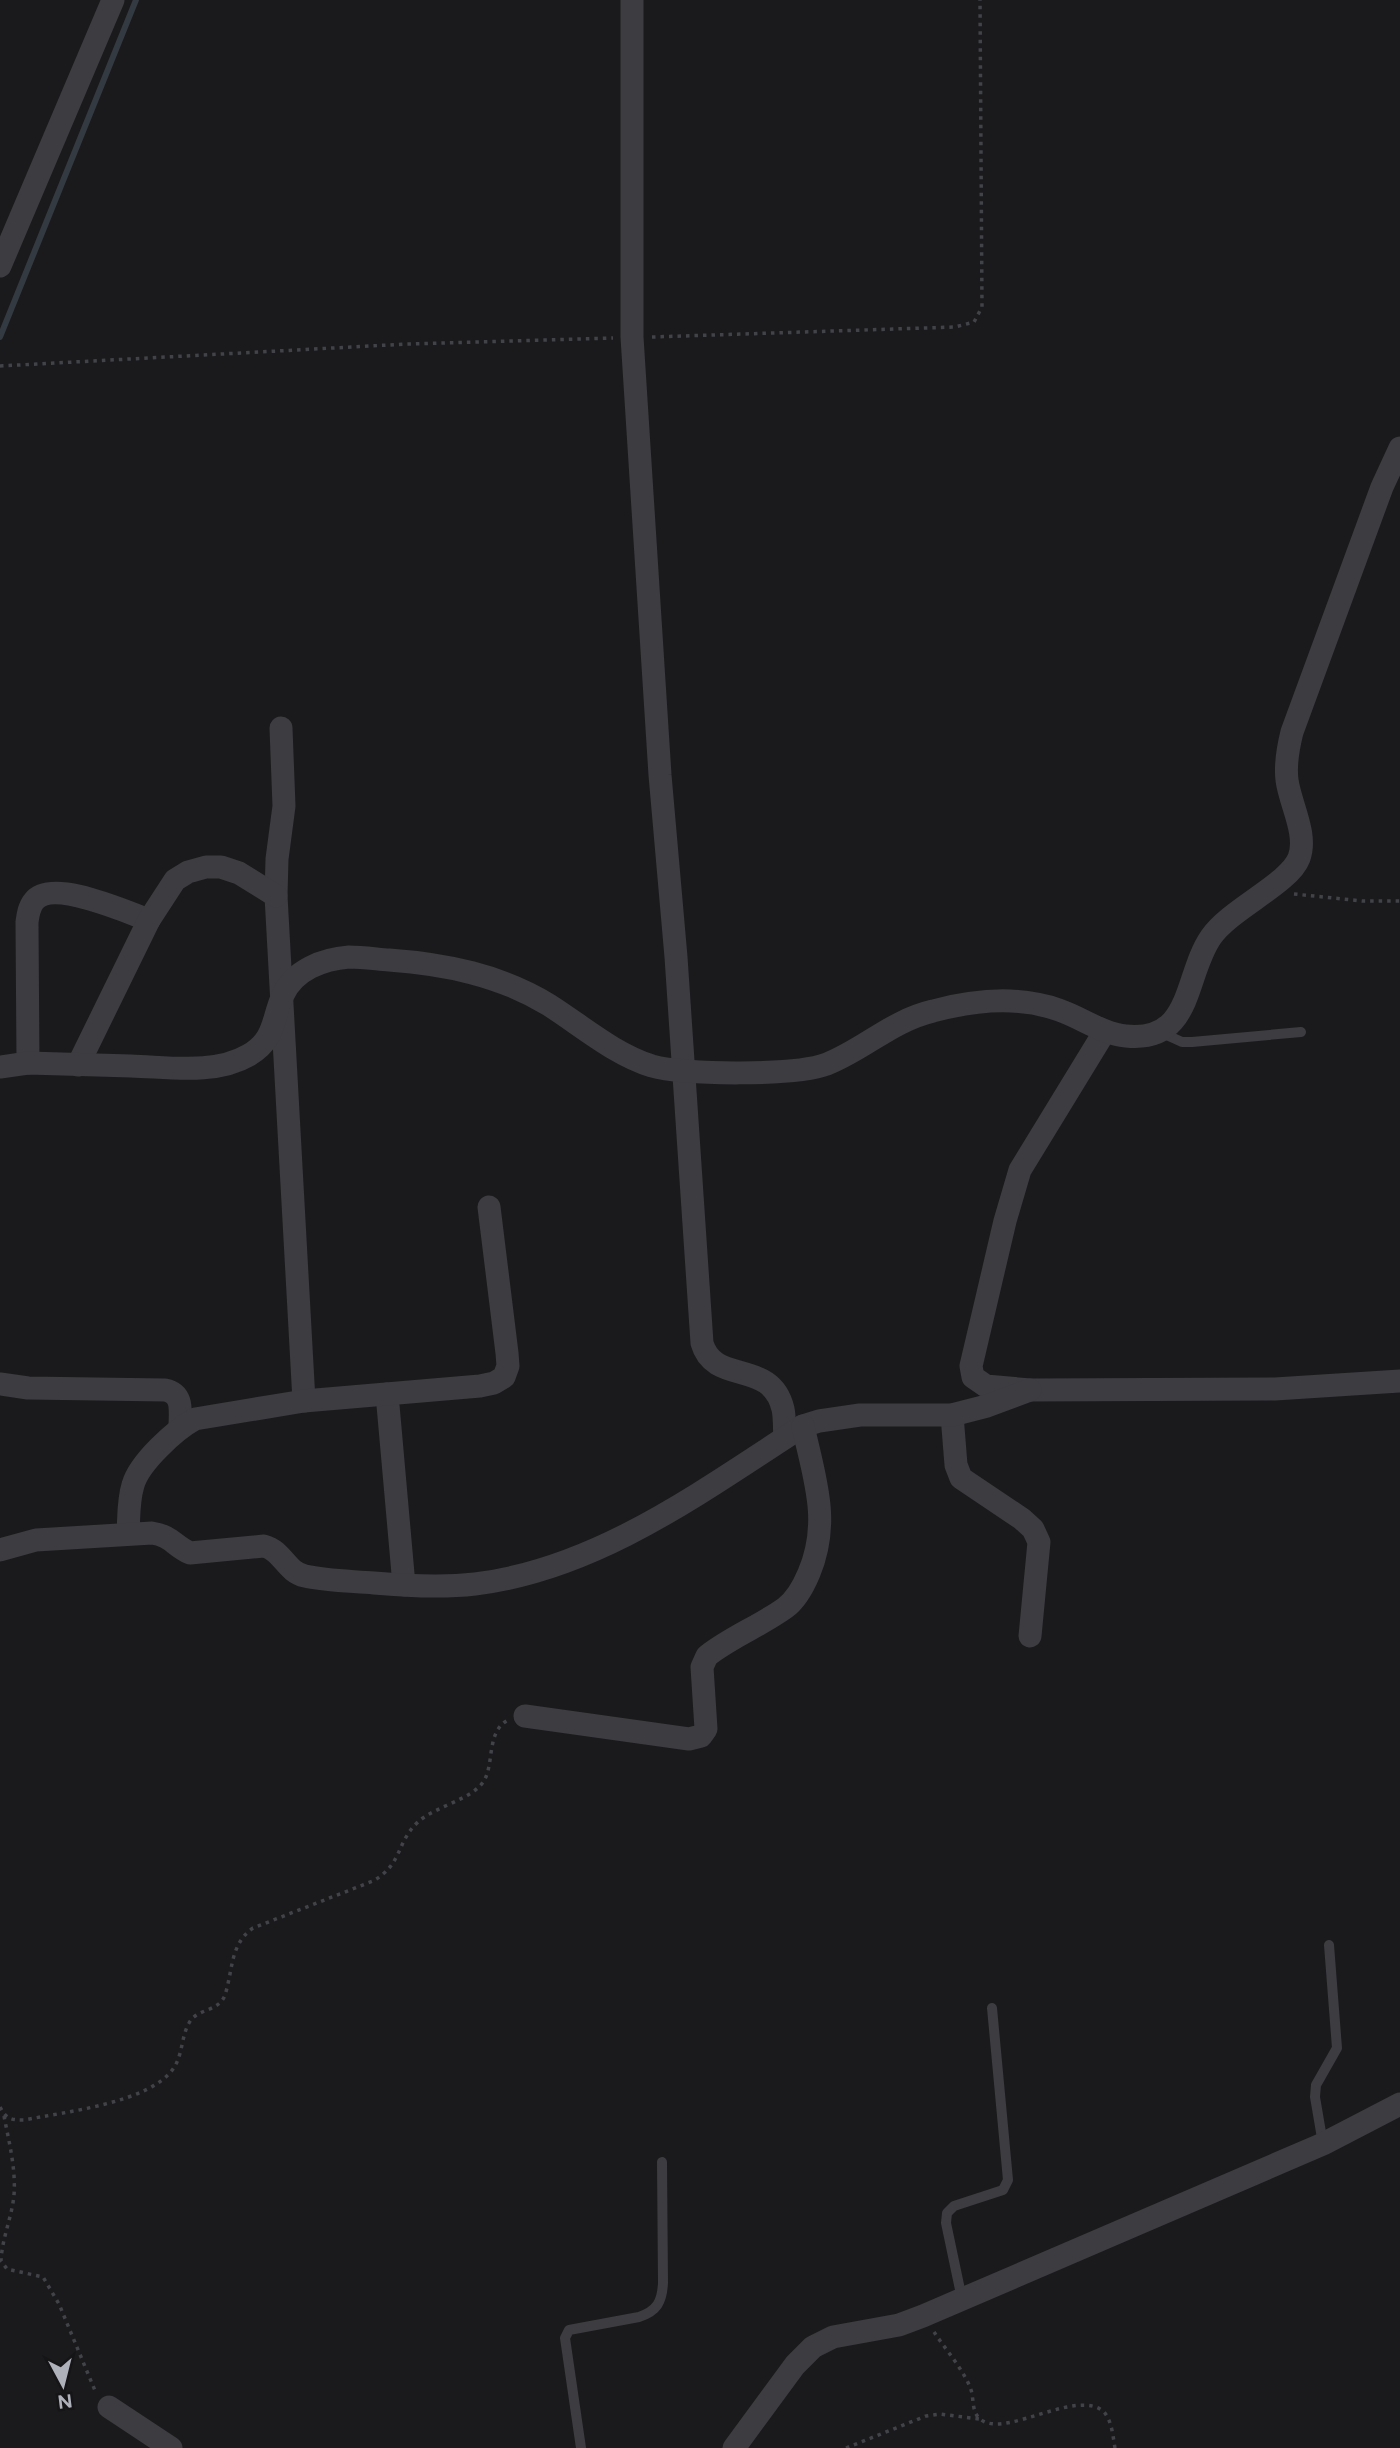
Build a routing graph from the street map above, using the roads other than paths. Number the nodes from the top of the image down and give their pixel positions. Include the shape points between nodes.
1 (113, 0) edge
2 (632, 0) edge
3 (0, 266) edge
4 (1400, 448) edge
5 (1394, 475) edge
6 (281, 728) dead end
7 (276, 896) junction
8 (149, 920) junction
9 (283, 994) junction
10 (1105, 1031) junction
11 (1160, 1032) junction
12 (1301, 1032) dead end
13 (27, 1063) junction
14 (78, 1065) junction
15 (0, 1066) edge
16 (682, 1071) junction
17 (489, 1207) dead end
18 (1400, 1381) edge
19 (0, 1384) edge
20 (1030, 1390) junction
21 (387, 1394) junction
22 (304, 1401) junction
23 (952, 1415) junction
24 (180, 1427) junction
25 (794, 1431) junction
26 (128, 1534) junction
27 (0, 1550) edge
28 (404, 1585) junction
29 (1030, 1636) dead end
30 (524, 1716) road end
31 (1329, 1945) dead end
32 (992, 2008) dead end
33 (1400, 2104) edge
34 (1323, 2144) junction
35 (662, 2162) dead end
36 (962, 2300) junction
37 (109, 2407) road end
38 (170, 2448) edge
39 (581, 2448) edge
40 (734, 2448) edge

1 - 3 street
2 - 16 street via 632,337
4 - 5 street
5 - 11 street via 1292,733 1286,765 1302,845 1298,861 1226,920 1210,939 1176,1019
6 - 7 street via 284,806
7 - 8 street via 239,873 206,867 174,880
7 - 9 street
8 - 13 street via 80,896 48,893 35,899 27,922
8 - 14 street
9 - 14 street via 267,1042 249,1056 224,1065
9 - 16 street via 296,977 315,964 349,957 439,964 482,975 543,1002 624,1054
9 - 22 street
10 - 11 street via 1137,1037
10 - 16 street via 1037,1004 976,1003 896,1024 848,1053 804,1070
10 - 20 street via 1020,1170 971,1366 973,1377 986,1386
11 - 12 lane via 1182,1042
13 - 14 street
13 - 15 street
16 - 25 street via 706,1356 768,1383
17 - 21 street via 507,1353 504,1377 494,1384
18 - 20 street via 1275,1389
19 - 24 street via 174,1392 179,1397
20 - 23 street
21 - 22 street
21 - 28 street
22 - 24 street via 210,1415
23 - 25 street via 860,1415 819,1421
23 - 29 street via 961,1478 1022,1519 1039,1542
24 - 26 street via 139,1471 130,1497
25 - 28 street via 679,1506 583,1554 498,1580
25 - 30 street via 820,1499 817,1553 804,1586 787,1606 707,1656 702,1667 706,1729 701,1736 689,1739
26 - 27 street via 36,1540
26 - 28 street via 164,1535 190,1553 264,1546 272,1548 298,1574
31 - 34 lane via 1336,2048 1316,2085
32 - 36 lane via 1008,2180 1003,2190 954,2206 947,2213
33 - 34 street
34 - 36 street
35 - 39 lane via 663,2290 658,2307 639,2317 569,2330 565,2338
36 - 40 street via 899,2325 833,2337 813,2347
37 - 38 street

